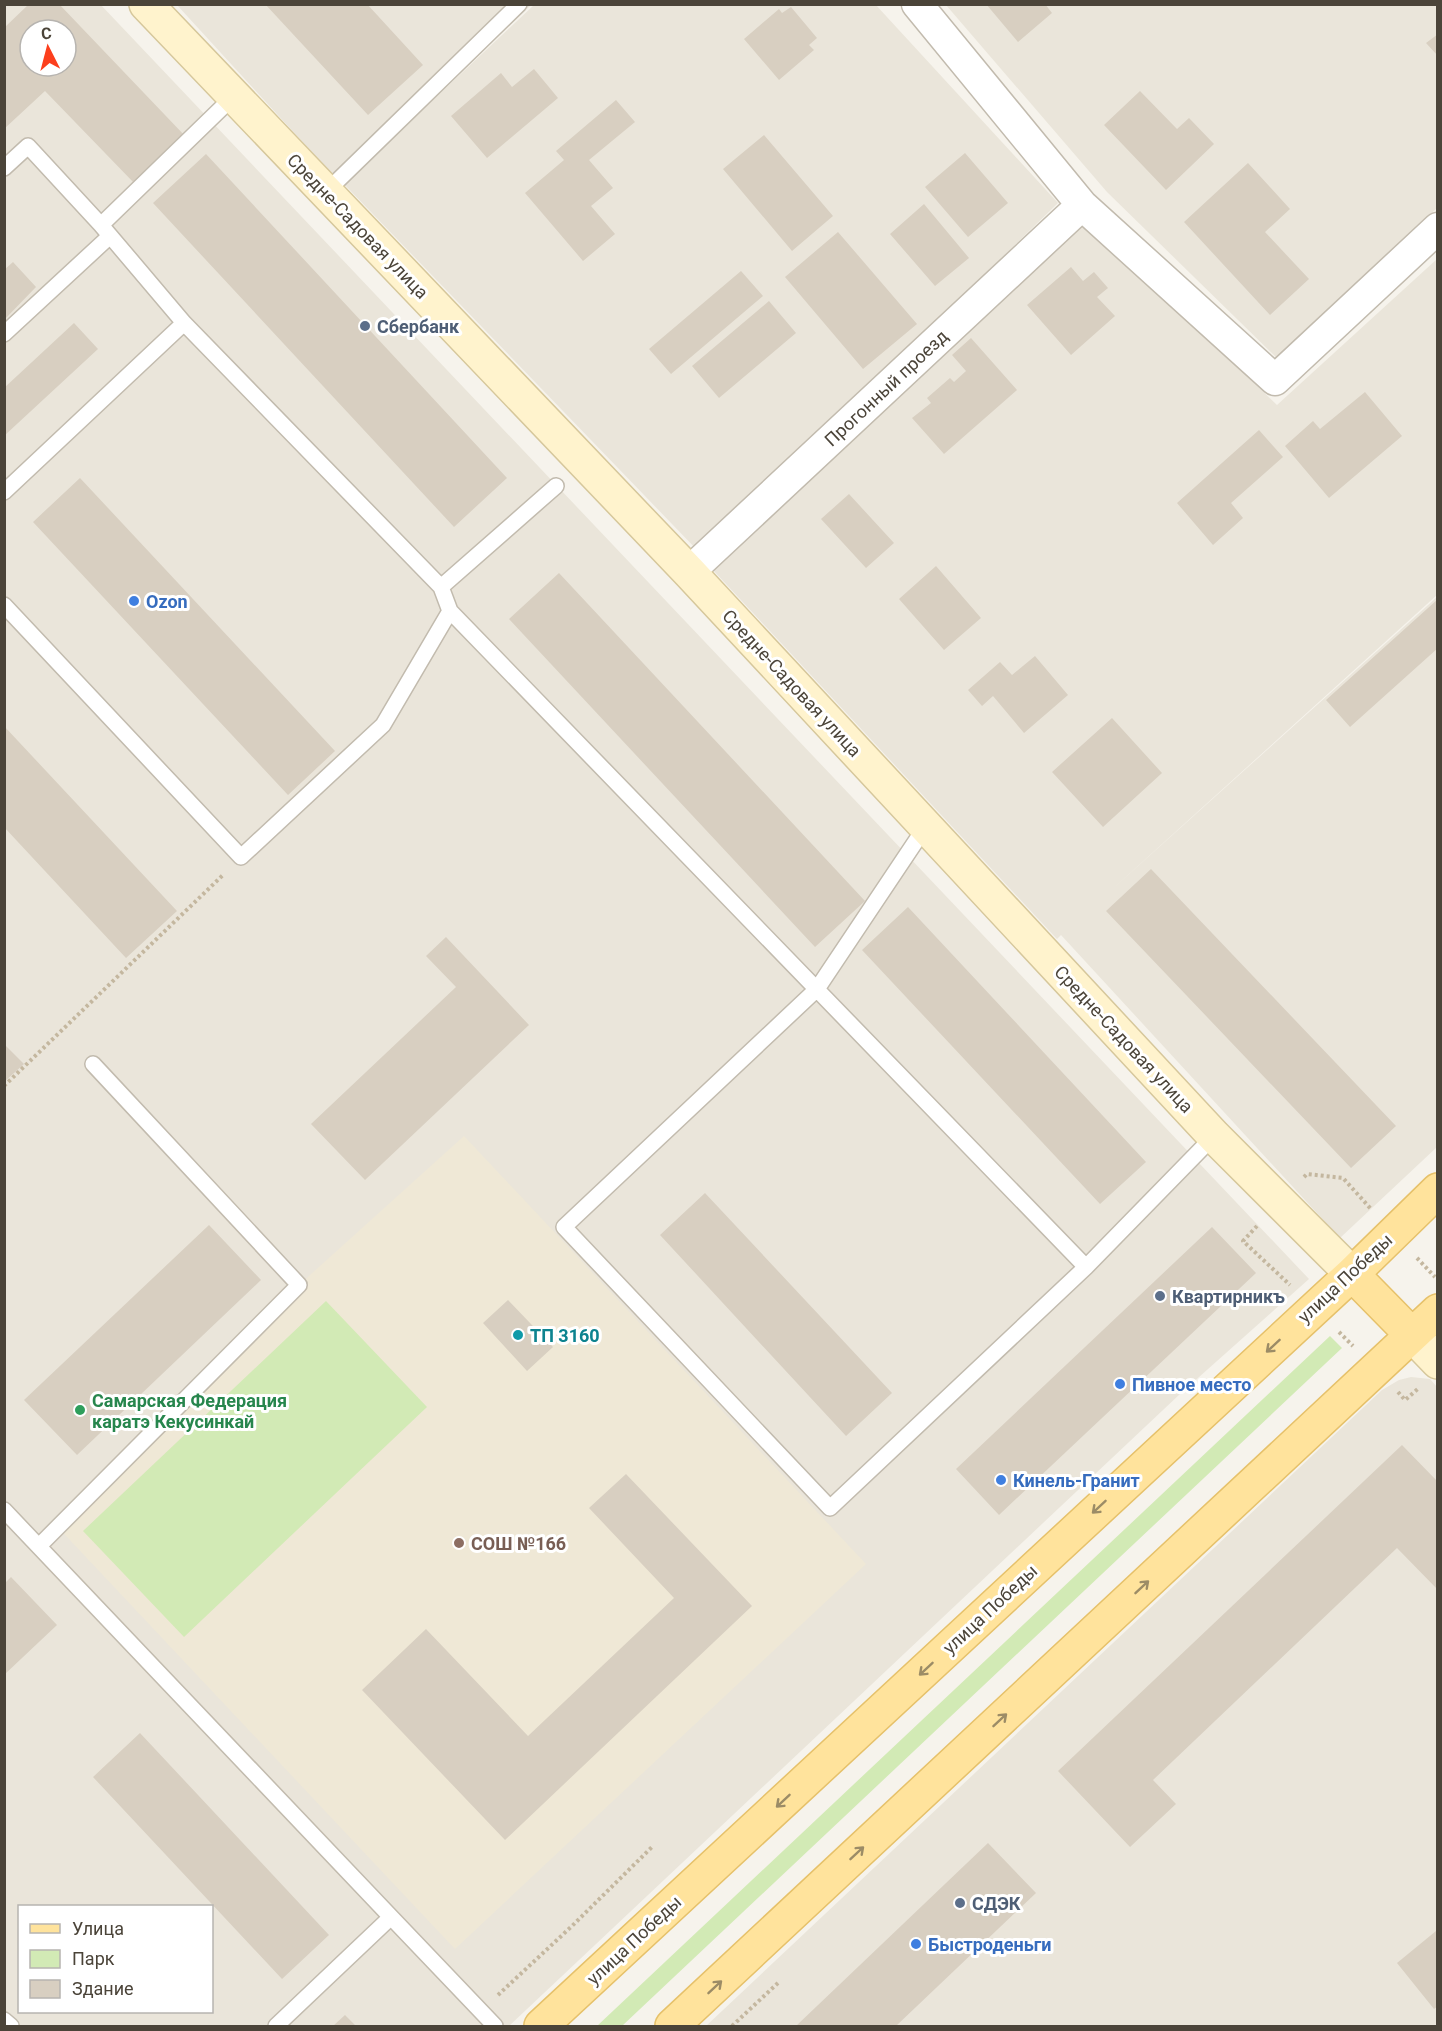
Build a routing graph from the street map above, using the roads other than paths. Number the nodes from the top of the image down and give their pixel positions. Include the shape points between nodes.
1 (146, 4) edge
2 (519, 4) edge
3 (917, 4) edge
4 (234, 96) junction
5 (4, 168) edge
6 (326, 192) junction
7 (1082, 205) junction
8 (1437, 228) edge
9 (106, 230) junction
10 (184, 323) junction
11 (4, 334) edge
12 (556, 486) dead end
13 (4, 492) edge
14 (689, 572) junction
15 (441, 587) junction
16 (4, 605) edge
17 (450, 611) junction
18 (926, 826) junction
19 (817, 989) junction
20 (93, 1064) dead end
21 (1214, 1136) junction
22 (1437, 1191) edge
23 (1086, 1267) junction
24 (1352, 1274) junction
25 (1437, 1311) edge
26 (1412, 1335) junction
27 (1437, 1362) edge
28 (4, 1510) edge
29 (40, 1545) junction
30 (391, 1917) junction
31 (4, 2020) edge
32 (11, 2026) edge
33 (276, 2026) edge
34 (495, 2026) edge
35 (541, 2026) edge
36 (672, 2026) edge

1 - 4 street, Средне-Садовая улица
2 - 6 lane
3 - 7 street
4 - 6 street, Средне-Садовая улица
4 - 9 lane
5 - 9 lane via 28,146
6 - 14 street, Средне-Садовая улица
7 - 8 street via 1275,380
7 - 14 street, Прогонный проезд
9 - 10 lane
9 - 11 lane
10 - 13 lane
10 - 15 lane
12 - 15 lane
14 - 18 street, Средне-Садовая улица
15 - 17 lane
16 - 17 lane via 241,857 384,725
17 - 19 lane
18 - 19 lane
18 - 21 street, Средне-Садовая улица
19 - 23 lane
19 - 23 lane via 564,1227 831,1508
20 - 29 lane via 299,1285
21 - 23 lane
21 - 24 street, Средне-Садовая улица
22 - 24 main road, улица Победы
24 - 26 main road, Средне-Садовая улица
24 -> 35 main road, улица Победы
25 - 26 main road
26 - 27 street, Средне-Садовая улица
36 -> 26 main road
28 - 29 lane
29 - 30 lane
30 - 33 lane
30 - 34 lane
31 - 32 lane

